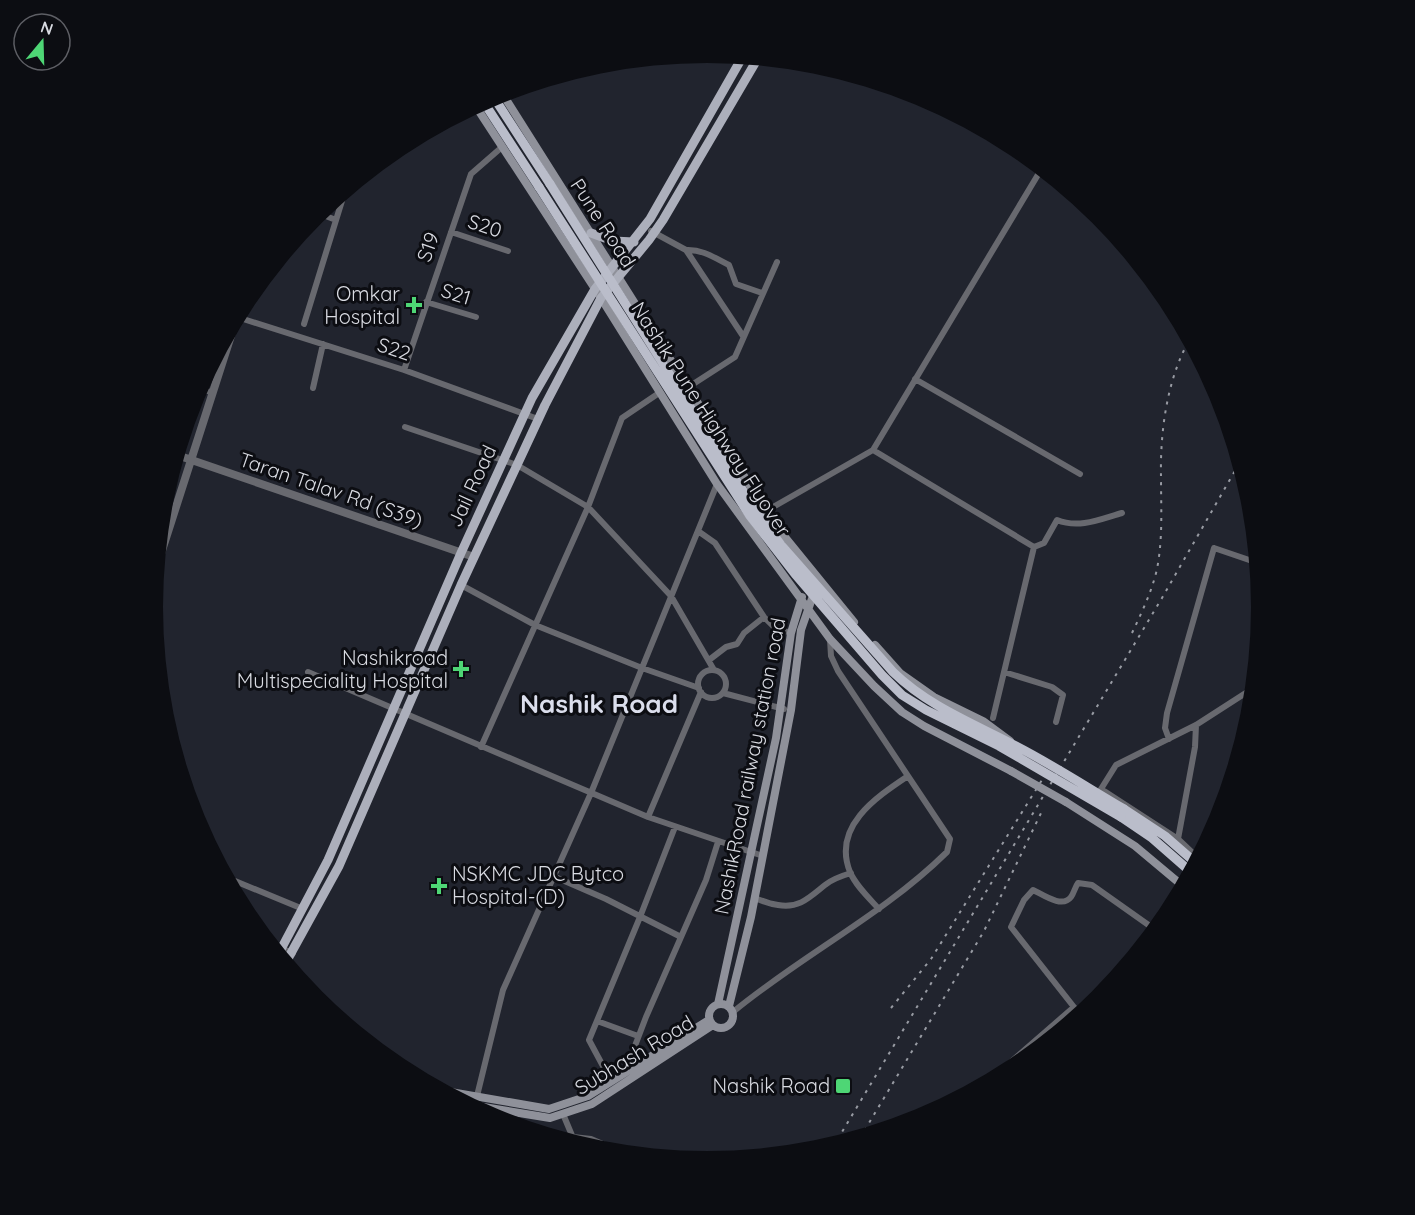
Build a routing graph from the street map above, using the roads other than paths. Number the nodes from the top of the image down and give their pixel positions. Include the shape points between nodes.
1 (739, 64) edge
2 (753, 65) edge
3 (507, 101) edge
4 (498, 104) edge
5 (488, 109) edge
6 (480, 113) edge
7 (502, 147) junction
8 (1038, 175) edge
9 (341, 205) edge
10 (328, 217) edge
11 (336, 220) junction
12 (646, 226) junction
13 (451, 232) junction
14 (591, 233) junction
15 (652, 237) junction
16 (634, 242) junction
17 (686, 250) junction
18 (508, 251) dead end
19 (777, 262) dead end
20 (613, 267) junction
21 (619, 277) junction
22 (595, 289) junction
23 (762, 293) junction
24 (601, 298) junction
25 (426, 302) junction
26 (476, 317) dead end
27 (247, 318) edge
28 (304, 324) dead end
29 (743, 336) junction
30 (323, 344) junction
31 (224, 357) edge
32 (220, 370) joint
33 (404, 370) junction
34 (915, 378) junction
35 (313, 388) dead end
36 (687, 388) junction
37 (208, 391) edge
38 (213, 393) junction
39 (660, 393) junction
40 (525, 414) junction
41 (538, 418) junction
42 (405, 427) dead end
43 (873, 450) junction
44 (185, 457) edge
45 (192, 459) junction
46 (505, 460) junction
47 (517, 465) junction
48 (1080, 474) dead end
49 (717, 484) junction
50 (588, 507) junction
51 (766, 511) junction
52 (1122, 513) dead end
53 (169, 530) edge
54 (698, 531) junction
55 (1034, 547) junction
56 (461, 553) junction
57 (474, 557) junction
58 (1250, 560) edge
59 (816, 575) junction
60 (461, 585) junction
61 (671, 596) junction
62 (801, 599) junction
63 (808, 607) junction
64 (764, 617) junction
65 (535, 625) junction
66 (790, 633) junction
67 (830, 639) junction
68 (709, 660) junction
69 (642, 668) junction
70 (714, 670) junction
71 (308, 672) dead end
72 (1004, 672) junction
73 (700, 690) junction
74 (723, 693) junction
75 (1245, 693) edge
76 (781, 708) junction
77 (393, 710) junction
78 (791, 711) junction
79 (406, 715) junction
80 (992, 722) junction
81 (1056, 722) dead end
82 (1196, 725) junction
83 (1169, 739) junction
84 (1017, 746) junction
85 (481, 747) junction
86 (908, 776) junction
87 (591, 793) junction
88 (1122, 813) junction
89 (648, 817) junction
90 (675, 827) junction
91 (1178, 839) junction
92 (718, 842) junction
93 (751, 851) junction
94 (1193, 853) edge
95 (763, 856) junction
96 (1191, 858) edge
97 (1186, 867) edge
98 (851, 873) junction
99 (553, 876) junction
100 (237, 882) edge
101 (1178, 882) edge
102 (754, 898) junction
103 (303, 909) junction
104 (879, 909) junction
105 (640, 917) junction
106 (1149, 925) edge
107 (681, 937) junction
108 (283, 948) edge
109 (287, 953) edge
110 (292, 953) junction
111 (290, 956) edge
112 (718, 1004) junction
113 (1074, 1007) joint
114 (731, 1009) junction
115 (597, 1021) junction
116 (711, 1023) junction
117 (638, 1036) junction
118 (1026, 1048) edge
119 (625, 1072) junction
120 (611, 1081) junction
121 (476, 1100) edge
122 (481, 1102) edge
123 (483, 1104) edge
124 (563, 1114) junction
125 (572, 1134) edge

1 - 12 main road, Jail Road
2 - 15 main road, Jail Road
3 - 14 main road, Pune Road
4 - 84 highway, Nashik Pune Highway Flyover, bridge via 781,545 908,687 954,716
5 - 88 highway, Nashik Pune Highway Flyover, bridge via 750,516 882,675 902,695 926,710
6 - 7 main road
7 - 13 street, S19 via 471,174
7 - 22 main road
8 - 34 street
9 - 11 street
10 - 11 street
11 - 28 street
12 - 15 street
12 - 16 main road, Jail Road
13 - 18 street, S20
13 - 25 street, S19
14 - 16 main road via 613,241
14 - 20 main road, Pune Road
15 - 17 street
15 - 21 main road, Jail Road
16 - 20 main road, Jail Road
17 - 23 street via 707,254 729,265 736,284
17 - 29 street
19 - 23 street
20 - 21 main road, Pune Road
20 - 22 main road, Jail Road
21 - 24 main road, Jail Road
21 - 36 main road, Pune Road
22 - 24 main road
22 - 40 main road, Jail Road
23 - 29 street
24 - 39 main road
24 - 41 main road, Jail Road
25 - 26 street, S21
25 - 33 street, S19
27 - 30 street, S22
29 - 36 street via 735,357
30 - 33 street, S22
30 - 35 street
31 - 32 street
32 - 38 street
33 - 40 street, S22
34 - 43 street
34 - 48 street
36 - 51 main road, Pune Road
37 - 38 street
38 - 45 street
39 - 49 main road
39 - 50 street via 622,418
40 - 41 street, S22
40 - 46 main road, Jail Road
41 - 47 main road, Jail Road
42 - 46 street
43 - 51 street
43 - 55 street
44 - 45 street, Taran Talav Rd (S39)
45 - 53 street
45 - 56 street, Taran Talav Rd (S39)
46 - 47 street
46 - 56 main road, Jail Road
47 - 50 street
47 - 57 main road, Jail Road
49 - 54 street
49 - 62 main road
50 - 61 street
50 - 65 street
51 - 59 main road, Pune Road
52 - 55 street via 1086,524 1057,520 1044,543
54 - 61 street
54 - 64 street via 715,543
55 - 72 street
56 - 57 street, Taran Talav Rd (S39)
56 - 77 main road, Jail Road
57 - 60 main road, Jail Road
58 - 83 street via 1214,548 1167,713 1165,728
59 - 62 main road, NashikRoad railway station road
59 - 63 main road
59 - 80 main road, Pune Road via 900,673 934,697
60 - 65 street
60 - 79 main road, Jail Road
61 - 68 street
61 - 69 street
62 - 63 main road
62 - 66 main road, NashikRoad railway station road
63 - 67 main road
63 - 78 main road via 799,638
64 - 66 street via 775,628
64 - 68 street via 737,644
65 - 69 street
65 - 85 street
66 - 76 main road, NashikRoad railway station road
67 - 86 street via 831,656 838,671
67 - 101 main road, bridge via 902,712 1066,802 1135,846
68 - 70 street
69 - 73 street
69 - 87 street
70 - 73 street via 701,675
70 - 74 street via 724,677
71 - 77 street
72 - 80 street
72 - 81 street via 1052,687 1063,695
73 - 74 street via 712,698
73 - 89 street
74 - 76 street
75 - 82 street
76 - 78 street
76 - 93 main road, NashikRoad railway station road
77 - 79 street
77 - 103 main road, Jail Road via 333,850
78 - 95 main road
79 - 85 street
79 - 110 main road, Jail Road via 339,866
80 - 84 main road, Pune Road, bridge
82 - 83 street
82 - 91 street
83 - 91 street via 1116,765 1101,789
84 - 88 highway, Nashik Pune Highway Flyover, bridge
85 - 87 street
86 - 98 street via 854,821 846,842
86 - 104 street via 950,838 947,852
87 - 89 street
87 - 99 street
88 - 96 highway, Nashik Pune Highway Flyover via 1165,836
88 - 97 highway, Nashik Pune Highway Flyover
89 - 90 street
90 - 92 street
90 - 105 street
91 - 94 street
92 - 93 street
92 - 107 street
93 - 95 street
93 - 112 main road, NashikRoad railway station road
95 - 102 main road
98 - 102 street via 825,884 800,904 779,906
98 - 104 street
99 - 105 street
99 - 121 street via 503,990
100 - 103 street
102 - 114 main road
103 - 108 main road, Jail Road
104 - 114 street
105 - 107 street
105 - 115 street
106 - 113 street via 1092,885 1078,883 1067,901 1033,890 1011,927
107 - 117 street
109 - 110 street
110 - 111 main road, Jail Road
112 - 114 main road
112 - 116 main road via 712,1008
113 - 118 street
114 - 116 main road via 734,1019 729,1026 722,1029
115 - 117 street
115 - 120 street via 589,1040
116 - 119 main road, Subhash Road
116 - 124 main road, Subhash Road via 592,1104
117 - 119 street
119 - 120 main road, Subhash Road
120 - 122 main road, Subhash Road via 588,1096 549,1109
123 - 124 main road, Subhash Road via 550,1118
124 - 125 street

